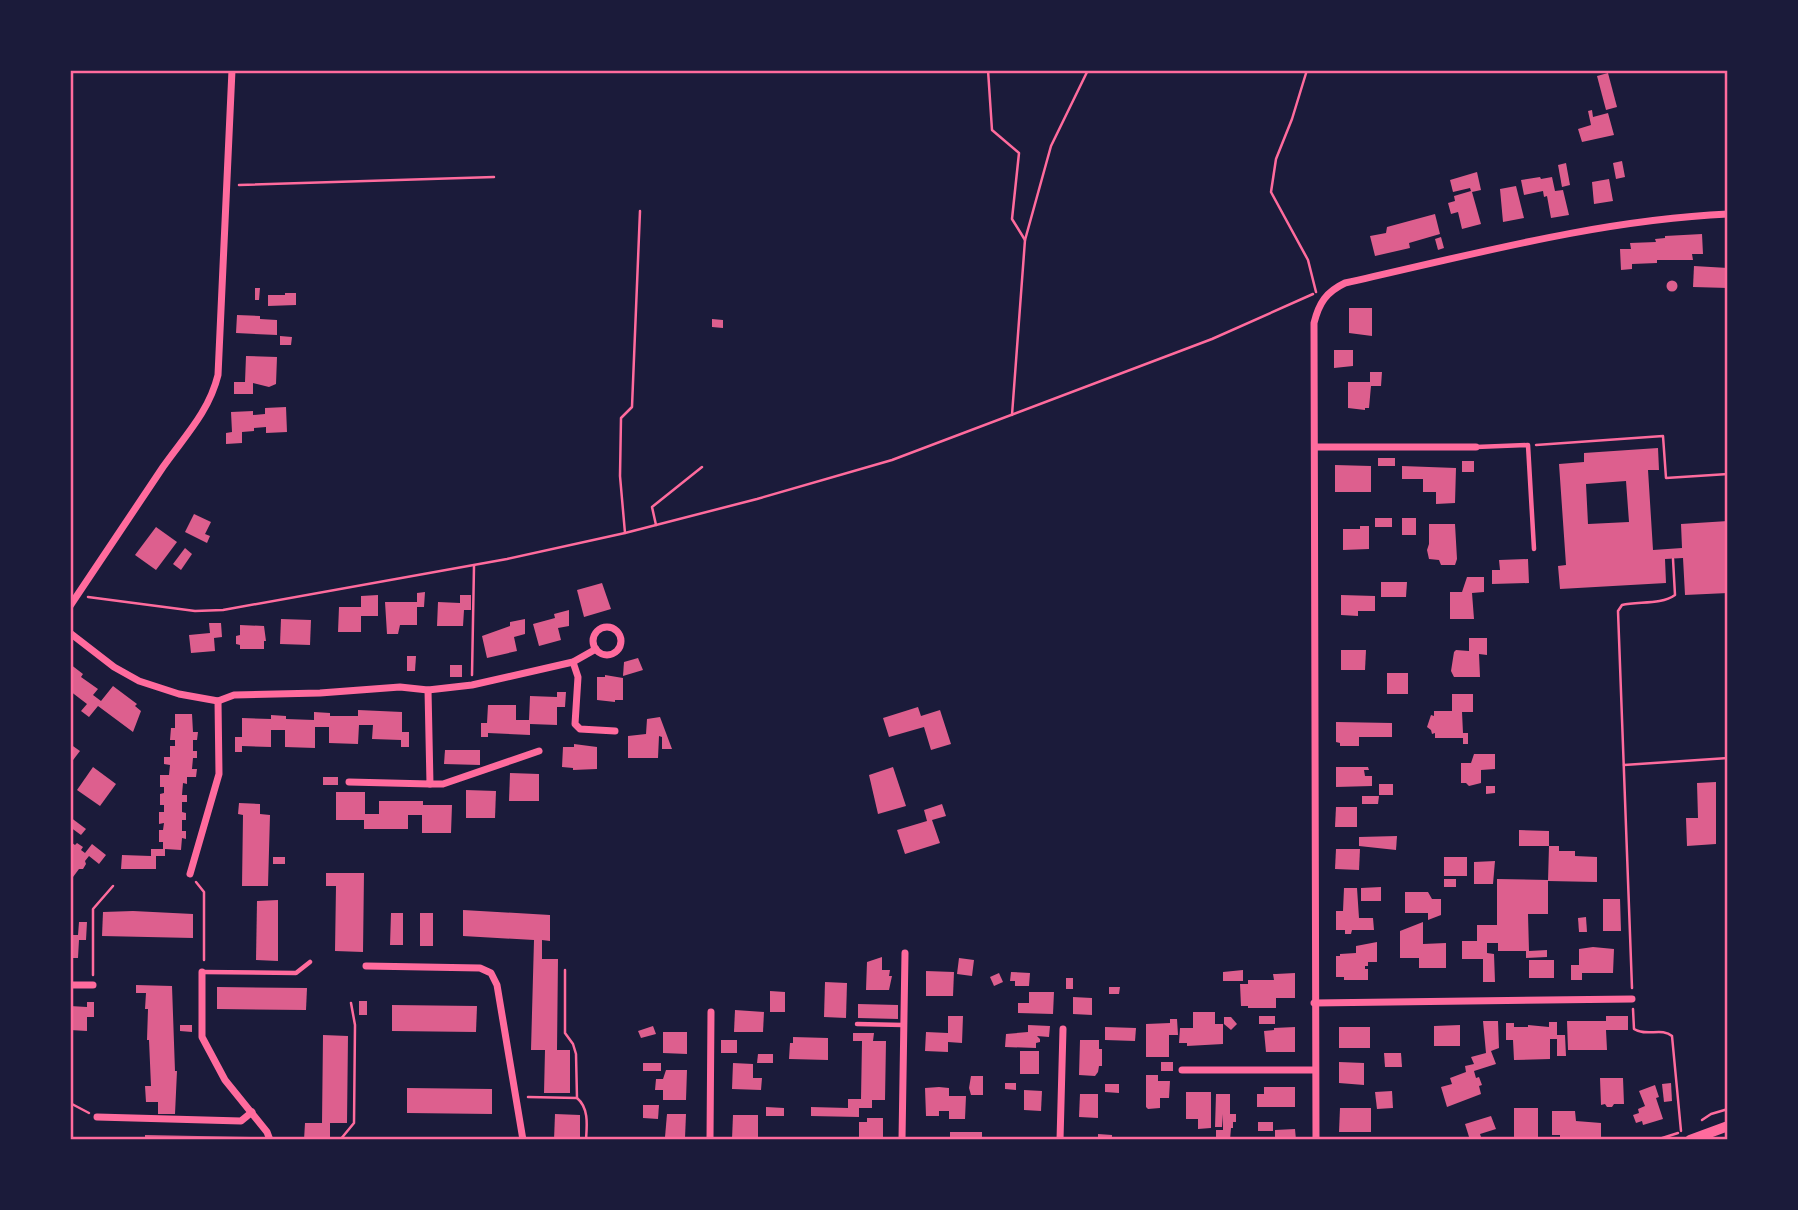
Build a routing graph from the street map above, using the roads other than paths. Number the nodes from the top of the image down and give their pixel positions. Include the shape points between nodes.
1 (232, 70) edge
2 (1728, 214) edge
3 (1315, 447) junction
4 (1476, 447) joint
5 (1534, 549) dead end
6 (70, 606) edge
7 (70, 633) edge
8 (596, 649) dead end
9 (573, 662) junction
10 (428, 690) junction
11 (218, 701) junction
12 (615, 731) dead end
13 (539, 751) dead end
14 (349, 782) dead end
15 (430, 784) junction
16 (190, 874) road end
17 (905, 953) dead end
18 (310, 962) dead end
19 (366, 966) dead end
20 (202, 972) joint
21 (70, 985) edge
22 (93, 985) road end
23 (1632, 999) road end
24 (1314, 1003) junction
25 (711, 1012) dead end
26 (857, 1024) dead end
27 (904, 1025) junction
28 (1063, 1029) dead end
29 (1182, 1070) dead end
30 (1315, 1070) junction
31 (252, 1112) junction
32 (97, 1117) road end
33 (1728, 1126) edge
34 (270, 1140) edge
35 (523, 1140) edge
36 (710, 1140) edge
37 (902, 1140) edge
38 (1060, 1140) edge
39 (1316, 1140) edge
40 (1690, 1140) edge

1 - 6 street via 214,395
2 - 3 street via 1643,220 1334,288 1324,297 1314,323
3 - 4 street
3 - 24 street
4 - 5 lane via 1528,445
7 - 11 street via 139,681
8 - 9 street
9 - 10 street
9 - 12 street via 578,677 575,724 580,729
10 - 11 street via 400,687 234,695
10 - 15 street
11 - 16 street via 219,774
13 - 15 street via 443,784
14 - 15 street
17 - 27 street
18 - 20 lane via 296,973
19 - 35 street via 480,968 491,973 497,985
20 - 31 street via 202,1037 225,1080
21 - 22 street
23 - 24 street
24 - 30 street
25 - 36 street
26 - 27 lane
27 - 37 street
28 - 38 street
29 - 30 street
30 - 39 street
31 - 32 street via 241,1121
31 - 34 street
33 - 40 street

